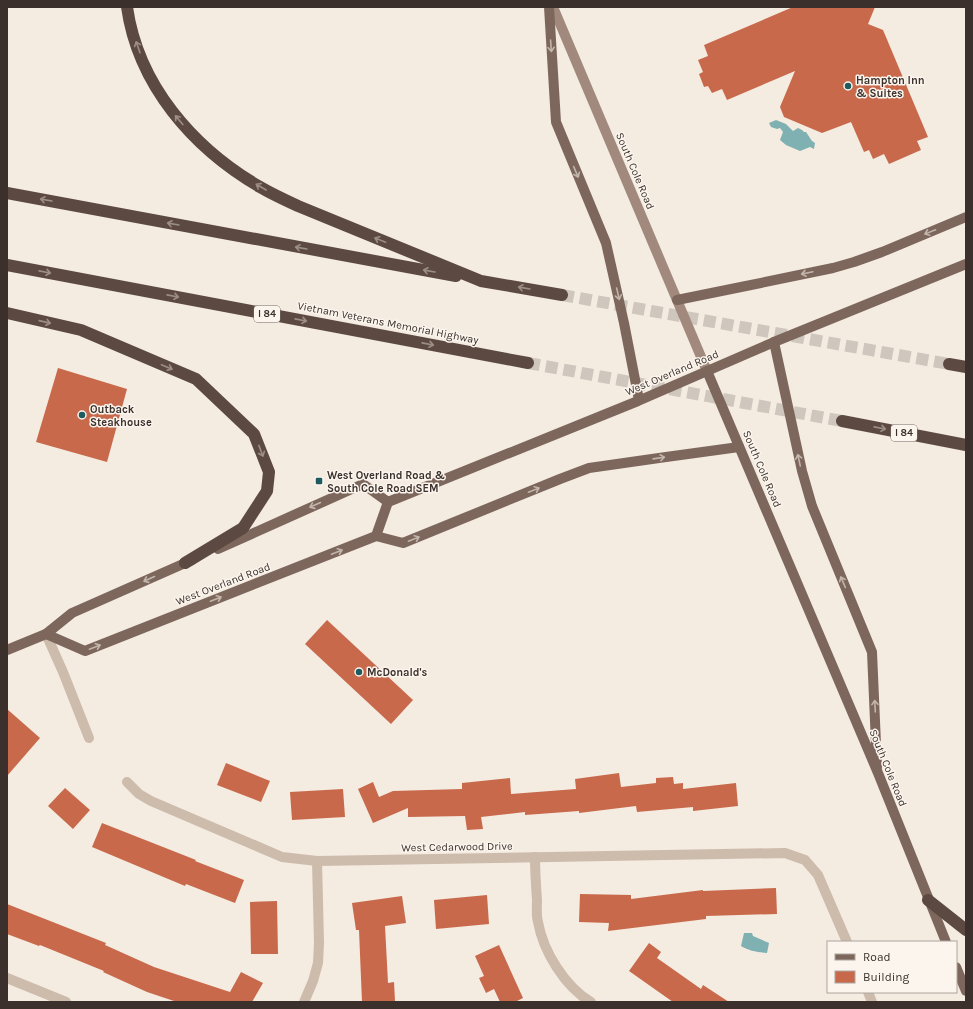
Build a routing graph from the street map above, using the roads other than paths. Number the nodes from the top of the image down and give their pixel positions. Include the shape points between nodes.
1 (127, 7) edge
2 (548, 7) edge
3 (553, 7) edge
4 (7, 193) edge
5 (966, 217) edge
6 (966, 264) edge
7 (7, 265) edge
8 (481, 281) junction
9 (562, 295) tunnel mouth
10 (677, 300) junction
11 (7, 313) edge
12 (774, 342) junction
13 (528, 363) tunnel mouth
14 (949, 364) tunnel mouth
15 (966, 367) edge
16 (707, 371) junction
17 (639, 400) junction
18 (842, 421) tunnel mouth
19 (966, 445) edge
20 (739, 447) junction
21 (388, 502) junction
22 (376, 536) junction
23 (184, 563) junction
24 (46, 634) junction
25 (7, 650) edge
26 (89, 738) dead end
27 (878, 773) junction
28 (127, 782) dead end
29 (535, 857) junction
30 (317, 861) junction
31 (928, 900) junction
32 (966, 930) edge
33 (847, 941) edge
34 (946, 941) edge
35 (957, 969) edge
36 (7, 978) edge
37 (966, 991) edge
38 (66, 1002) edge
39 (304, 1002) edge
40 (591, 1002) edge

8 -> 1 highway via 298,206 259,186 223,162 186,128 161,96 142,60
2 -> 17 main road via 556,122 604,239
3 - 10 main road, South Cole Road
8 -> 4 highway
5 -> 10 main road via 854,262
6 - 12 main road, West Overland Road
7 -> 13 highway, Vietnam Veterans Memorial Highway / I 84
9 -> 8 highway
10 - 16 main road, South Cole Road
11 -> 23 highway via 80,330 196,379 254,434 269,472 267,491 243,528
12 - 16 main road, West Overland Road
27 -> 12 main road via 872,652 812,506
14 - 15 highway
16 - 17 main road, West Overland Road
16 - 20 main road, South Cole Road
17 - 21 main road, West Overland Road
18 -> 19 highway, I 84
22 -> 20 main road via 403,543 589,468
20 - 27 main road, South Cole Road
21 - 22 main road
21 -> 23 main road via 363,484
24 -> 22 main road, West Overland Road via 85,651
23 -> 24 main road via 72,613
24 - 25 main road
24 - 26 street
27 - 31 main road, South Cole Road
28 - 30 street, West Cedarwood Drive via 151,801 282,856
29 - 30 street, West Cedarwood Drive
29 - 33 street, West Cedarwood Drive via 785,854 805,860 818,875
29 - 40 street via 538,922 544,943 565,980
30 - 39 street via 318,963
31 - 32 highway
31 - 34 main road, South Cole Road
35 - 37 main road
36 - 38 street

